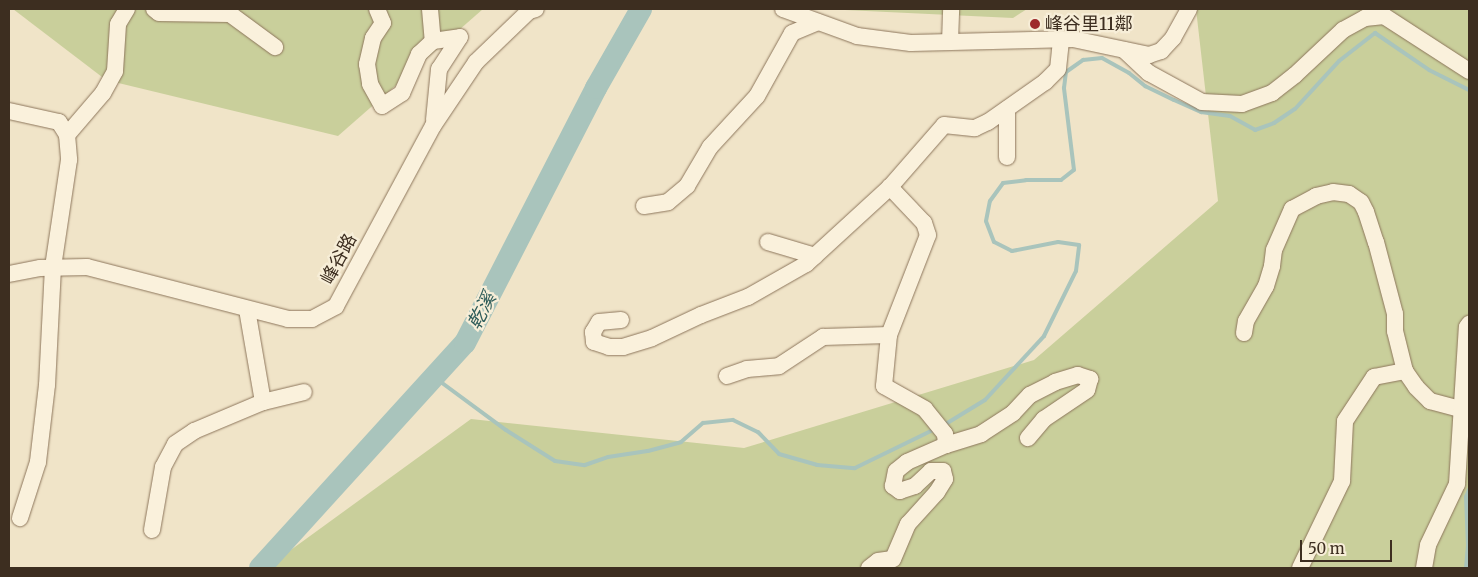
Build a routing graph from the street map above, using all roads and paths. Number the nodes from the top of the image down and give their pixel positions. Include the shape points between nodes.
1 (127, 9) edge
2 (154, 9) edge
3 (377, 9) edge
4 (430, 9) edge
5 (536, 9) edge
6 (783, 9) edge
7 (951, 9) edge
8 (1176, 9) edge
9 (1189, 9) edge
10 (517, 14) edge
11 (811, 19) junction
12 (1178, 29) junction
13 (1060, 39) junction
14 (433, 41) junction
15 (950, 42) junction
16 (275, 47) dead end
17 (1122, 48) junction
18 (1469, 71) edge
19 (1007, 109) junction
20 (9, 111) edge
21 (433, 126) junction
22 (67, 135) junction
23 (1007, 157) dead end
24 (890, 187) junction
25 (644, 206) dead end
26 (768, 242) dead end
27 (815, 256) junction
28 (53, 267) junction
29 (9, 274) edge
30 (247, 308) junction
31 (621, 320) dead end
32 (1469, 324) edge
33 (1244, 333) dead end
34 (889, 336) junction
35 (1405, 371) junction
36 (726, 376) dead end
37 (304, 392) dead end
38 (263, 402) junction
39 (1462, 410) junction
40 (1028, 438) dead end
41 (945, 440) junction
42 (20, 518) dead end
43 (152, 530) dead end
44 (868, 568) edge
45 (1300, 568) edge
46 (1424, 568) edge

1 - 22 street via 118,24 114,71 103,93
2 - 16 street via 159,13 230,14
3 - 14 street via 383,23 373,38 368,64 370,84 382,106 402,93 419,54
4 - 14 street
5 - 10 street, 峰谷路
6 - 11 street
7 - 15 street
8 - 12 street
9 - 12 street
10 - 21 street, 峰谷路 via 476,62
11 - 15 street via 858,36 911,43
11 - 25 street via 792,33 758,96 710,147 687,186 668,202
12 - 17 street via 1161,51 1149,55
13 - 15 street
13 - 17 street via 1074,38
13 - 19 street via 1058,69
14 - 21 street via 460,38 439,69
17 - 18 street via 1149,73 1202,102 1242,104 1272,93 1343,30 1365,18 1384,16
19 - 23 street
19 - 24 street via 975,128 944,125
20 - 22 street via 60,122
21 - 30 street, 峰谷路 via 336,306 312,319 288,319
22 - 28 street via 69,160
24 - 27 street
24 - 34 street via 924,223 928,235
26 - 27 street
27 - 31 street via 748,297 652,338 623,347 594,342 593,332 599,322
28 - 29 street, 峰谷路
28 - 30 street, 峰谷路 via 93,268
28 - 42 street via 47,385 38,462
30 - 38 street
32 - 39 street
33 - 35 street via 1246,321 1266,286 1274,250 1292,209 1316,196 1333,192 1349,194 1361,202 1376,242 1395,314 1395,331
34 - 36 street via 823,337 779,366 747,369
34 - 41 street via 884,386 924,409
35 - 39 street via 1430,401
35 - 45 street via 1374,377 1346,421 1342,481
37 - 38 street
38 - 43 street via 194,431 175,444 164,467
39 - 46 street via 1456,484 1428,545
40 - 41 street via 1044,419 1087,390 1090,379 1078,375 1054,382 1030,395 1013,413 981,434
41 - 44 street via 896,471 893,486 900,491 915,486 931,471 942,471 945,479 908,524 893,559 878,561

